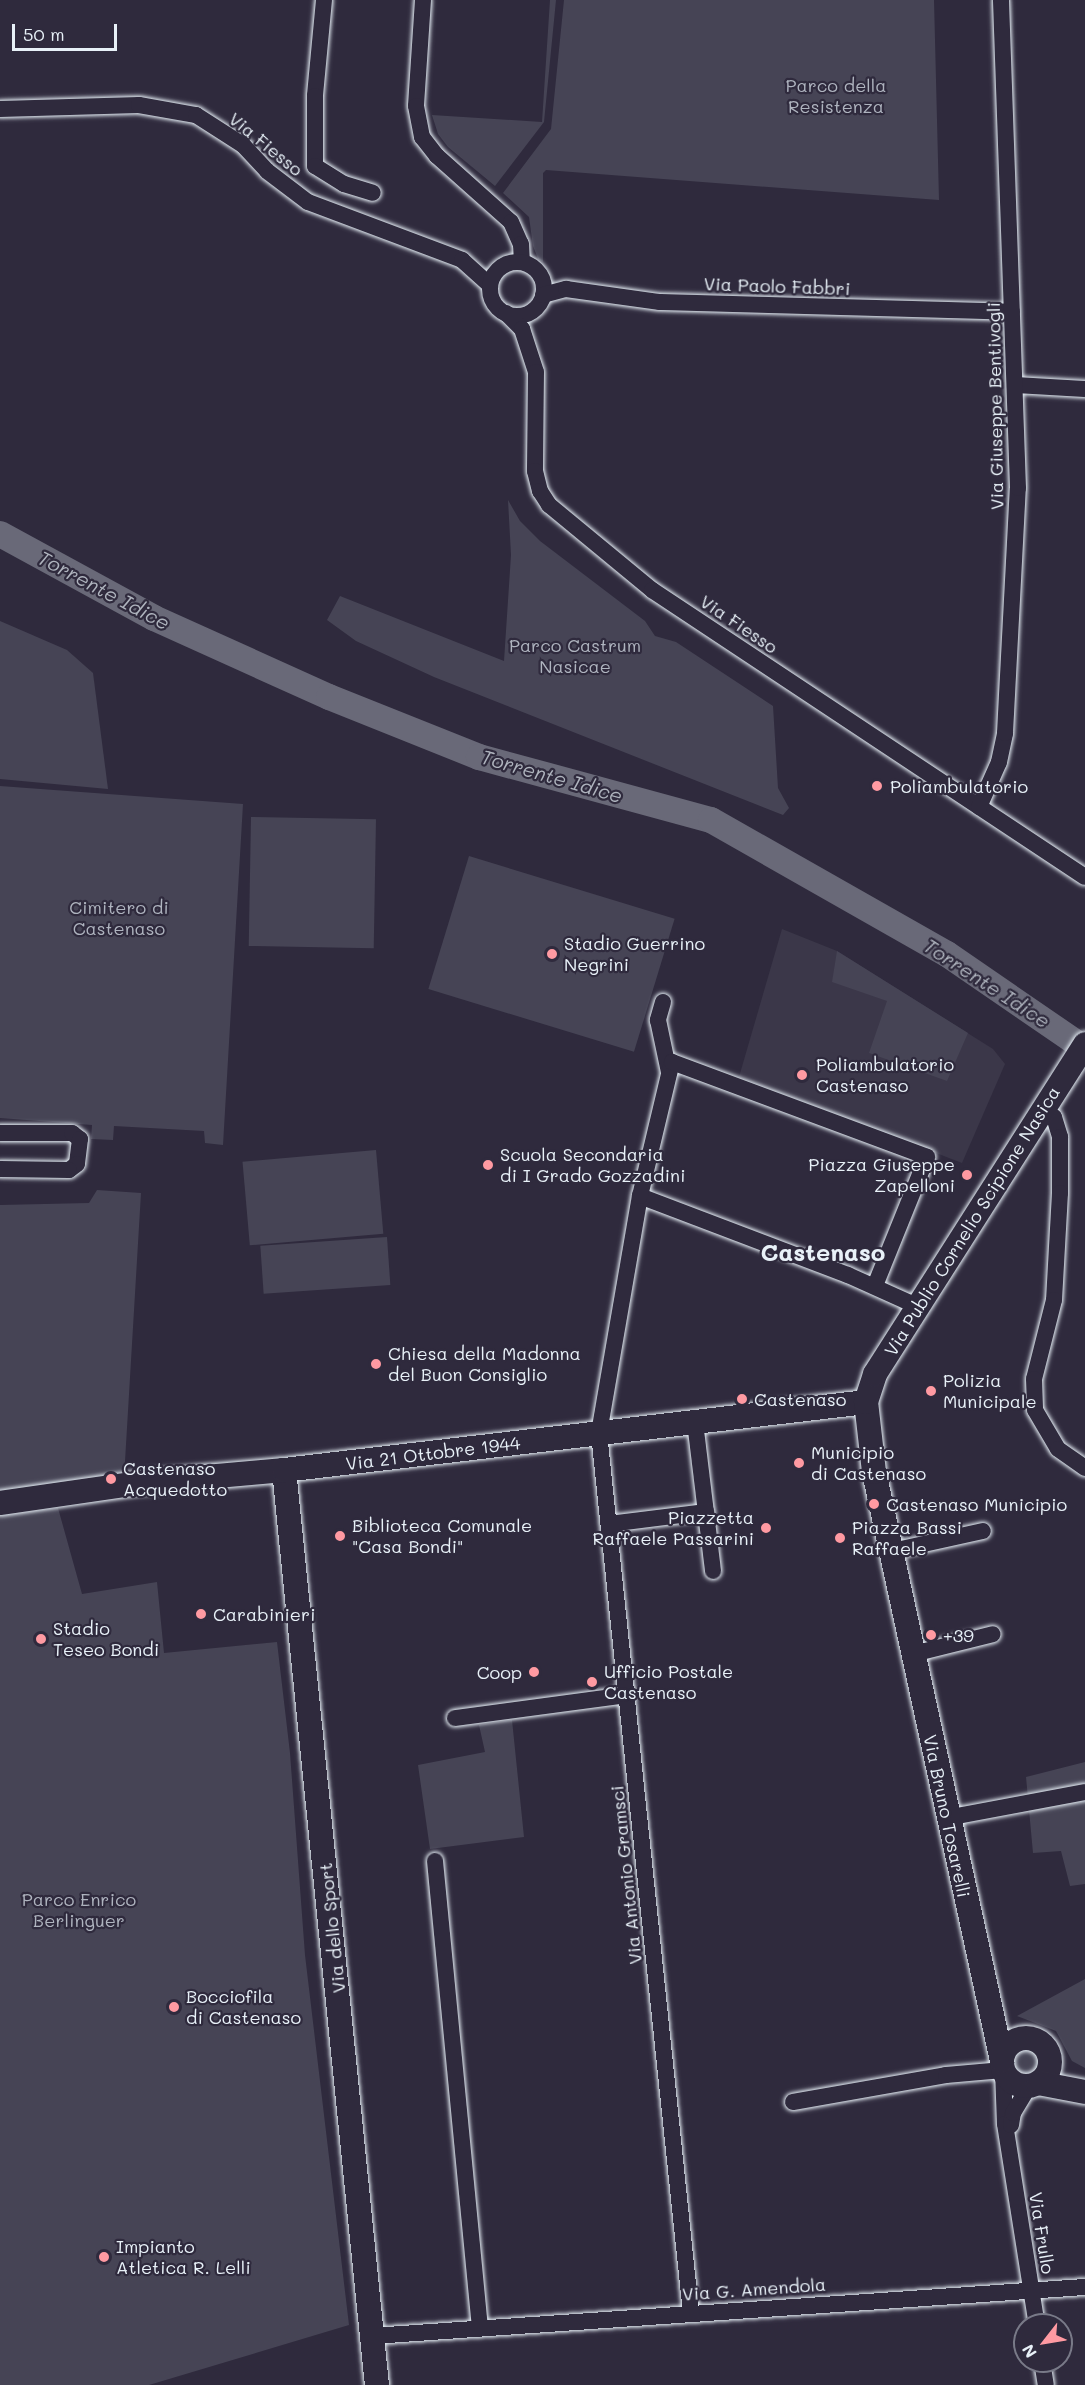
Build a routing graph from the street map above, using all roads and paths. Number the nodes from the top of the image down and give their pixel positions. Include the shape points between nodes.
1 (324, 0) edge
2 (423, 0) edge
3 (1001, 0) edge
4 (0, 109) edge
5 (373, 193) dead end
6 (517, 262) junction
7 (492, 279) junction
8 (543, 289) junction
9 (531, 312) junction
10 (1012, 312) junction
11 (506, 313) junction
12 (530, 348) junction
13 (1015, 385) junction
14 (1085, 389) edge
15 (979, 807) junction
16 (1085, 878) edge
17 (663, 1002) dead end
18 (1085, 1044) edge
19 (670, 1067) junction
20 (1038, 1115) junction
21 (0, 1133) edge
22 (0, 1169) edge
23 (640, 1196) junction
24 (875, 1286) junction
25 (917, 1306) junction
26 (866, 1402) junction
27 (695, 1422) junction
28 (599, 1433) junction
29 (1085, 1468) edge
30 (284, 1470) junction
31 (0, 1503) edge
32 (706, 1512) junction
33 (609, 1524) junction
34 (983, 1531) dead end
35 (891, 1551) junction
36 (713, 1571) dead end
37 (993, 1634) dead end
38 (913, 1654) junction
39 (628, 1695) junction
40 (455, 1718) dead end
41 (1085, 1792) edge
42 (947, 1818) junction
43 (435, 1861) dead end
44 (981, 1978) junction
45 (1031, 2038) junction
46 (1049, 2054) junction
47 (1003, 2066) junction
48 (1085, 2084) edge
49 (1034, 2085) junction
50 (1085, 2092) edge
51 (793, 2102) dead end
52 (1009, 2147) junction
53 (1085, 2286) edge
54 (1032, 2290) junction
55 (691, 2313) junction
56 (1035, 2313) edge
57 (480, 2328) junction
58 (374, 2336) junction
59 (377, 2385) edge

1 - 5 street via 315,96 315,166 344,184
2 - 6 street via 416,106 422,137 437,156 511,222 517,237
3 - 10 street, Via Giuseppe Bentivogli
4 - 7 street, Via Fiesso via 139,105 196,115 243,145 267,171 308,202 462,260
6 - 7 street
6 - 8 street via 532,267
7 - 11 street, Via Fiesso via 496,306
8 - 9 street
8 - 10 street, Via Paolo Fabbri via 660,302
9 - 11 street via 519,316
9 - 12 street
10 - 13 street, Via Giuseppe Bentivogli
11 - 12 street, Via Fiesso via 522,329
12 - 15 street, Via Fiesso via 536,372 536,471 540,491 549,505 652,590
13 - 14 street
13 - 15 street, Via Giuseppe Bentivogli via 1018,488 1005,733 999,762
15 - 16 street, Via Fiesso
17 - 19 street via 657,1020
18 - 20 street, Via Publio Cornelio Scipione Nasica
19 - 23 street, Via Antonio Gramsci
19 - 24 street via 927,1157
20 - 25 street, Via Publio Cornelio Scipione Nasica
20 - 29 street via 1054,1117 1060,1137 1060,1193 1054,1300 1034,1379 1035,1410 1047,1437
21 - 22 street via 72,1132 80,1139 77,1164 69,1170
23 - 24 street
23 - 28 street, Via Antonio Gramsci
24 - 25 street
25 - 26 street, Via Publio Cornelio Scipione Nasica via 875,1374
26 - 27 street, Via 21 Ottobre 1944
26 - 35 street, Via Bruno Tosarelli via 868,1441
27 - 28 street, Via 21 Ottobre 1944
27 - 32 street
28 - 30 street, Via 21 Ottobre 1944
28 - 33 street, Via Antonio Gramsci
30 - 31 street, Via 21 Ottobre 1944 via 138,1483
30 - 58 street, Via dello Sport
32 - 33 street
32 - 36 street
33 - 39 street, Via Antonio Gramsci
34 - 35 street
35 - 38 street, Via Bruno Tosarelli
37 - 38 street
38 - 42 street, Via Bruno Tosarelli
39 - 40 street
39 - 55 street, Via Antonio Gramsci
41 - 42 street
42 - 44 street, Via Bruno Tosarelli
43 - 57 street
44 - 45 street, Via Bruno Tosarelli via 1005,2020
44 - 47 street, Via Bruno Tosarelli
45 - 46 street
45 - 47 street via 1012,2043
46 - 48 street
46 - 49 street via 1049,2071
47 - 49 street via 1014,2083
47 - 51 street
47 - 52 street, Via Frullo
49 - 50 street
49 - 52 street, Via Frullo via 1013,2113
52 - 54 street, Via Frullo
53 - 54 street, Via G. Amendola
54 - 55 street, Via G. Amendola
54 - 56 street, Via Frullo
55 - 57 street, Via G. Amendola
57 - 58 street, Via G. Amendola
58 - 59 street, Via dello Sport

